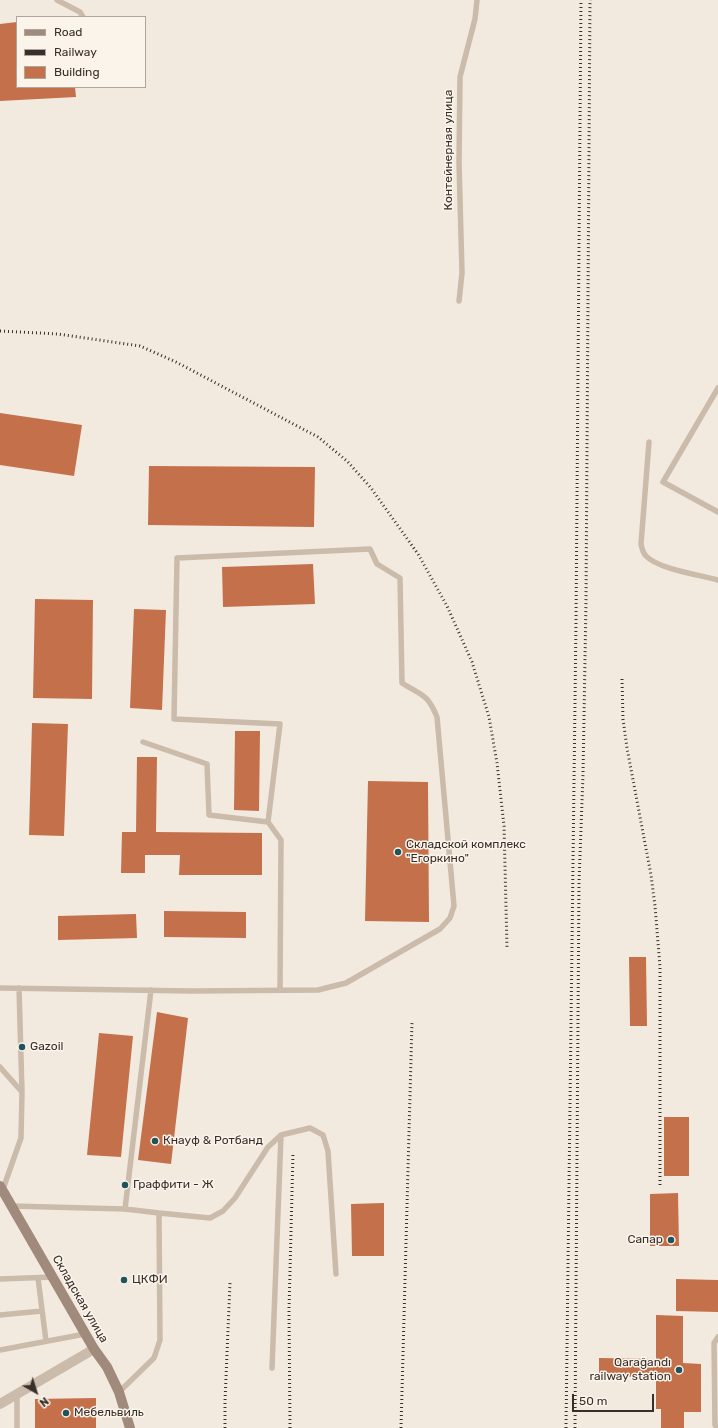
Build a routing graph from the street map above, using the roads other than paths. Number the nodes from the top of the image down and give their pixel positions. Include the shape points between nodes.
1 (57, 0) edge
2 (477, 0) edge
3 (82, 16) edge
4 (459, 301) dead end
5 (718, 388) edge
6 (649, 442) dead end
7 (718, 512) edge
8 (718, 580) edge
9 (143, 742) dead end
10 (268, 822) junction
11 (0, 988) edge
12 (19, 988) junction
13 (151, 990) junction
14 (280, 990) junction
15 (0, 1067) edge
16 (22, 1092) junction
17 (280, 1135) junction
18 (1, 1188) edge
19 (11, 1206) junction
20 (125, 1209) junction
21 (159, 1213) junction
22 (336, 1274) dead end
23 (53, 1277) junction
24 (38, 1278) junction
25 (0, 1279) edge
26 (42, 1311) junction
27 (0, 1315) edge
28 (85, 1334) junction
29 (718, 1337) edge
30 (46, 1342) junction
31 (94, 1349) junction
32 (0, 1350) edge
33 (272, 1368) dead end
34 (119, 1392) junction
35 (16, 1394) junction
36 (0, 1404) edge
37 (17, 1428) edge
38 (130, 1428) edge
39 (717, 1428) edge

1 - 3 lane via 80,12
2 - 4 lane, Контейнерная улица via 475,19 460,77 462,273
5 - 7 lane via 663,482
6 - 8 lane via 642,550 645,555 662,565
9 - 10 lane via 207,764 209,816
10 - 14 lane via 281,840
10 - 14 lane via 280,724 174,719 177,558 370,549 377,564 400,578 402,683 425,696 437,718 454,906 450,918 440,929 346,983 318,990
11 - 12 lane
12 - 13 lane
12 - 16 lane
13 - 14 lane
13 - 20 lane
15 - 16 lane
16 - 18 lane via 21,1138
17 - 21 lane via 268,1147 235,1198 223,1211 210,1218
17 - 22 lane via 310,1128 323,1134 328,1151
17 - 33 lane
18 - 19 main road, Складская улица
19 - 20 lane
19 - 23 main road, Складская улица
20 - 21 lane
21 - 34 lane via 160,1340 154,1358
23 - 24 lane
23 - 28 main road, Складская улица
24 - 25 lane
24 - 26 lane
26 - 27 lane
26 - 30 lane
28 - 30 lane
28 - 31 main road, Складская улица
29 - 39 lane via 714,1343
30 - 32 lane
31 - 34 main road, Складская улица via 107,1367
31 - 35 street
34 - 38 main road, Складская улица
35 - 36 street
35 - 37 lane

